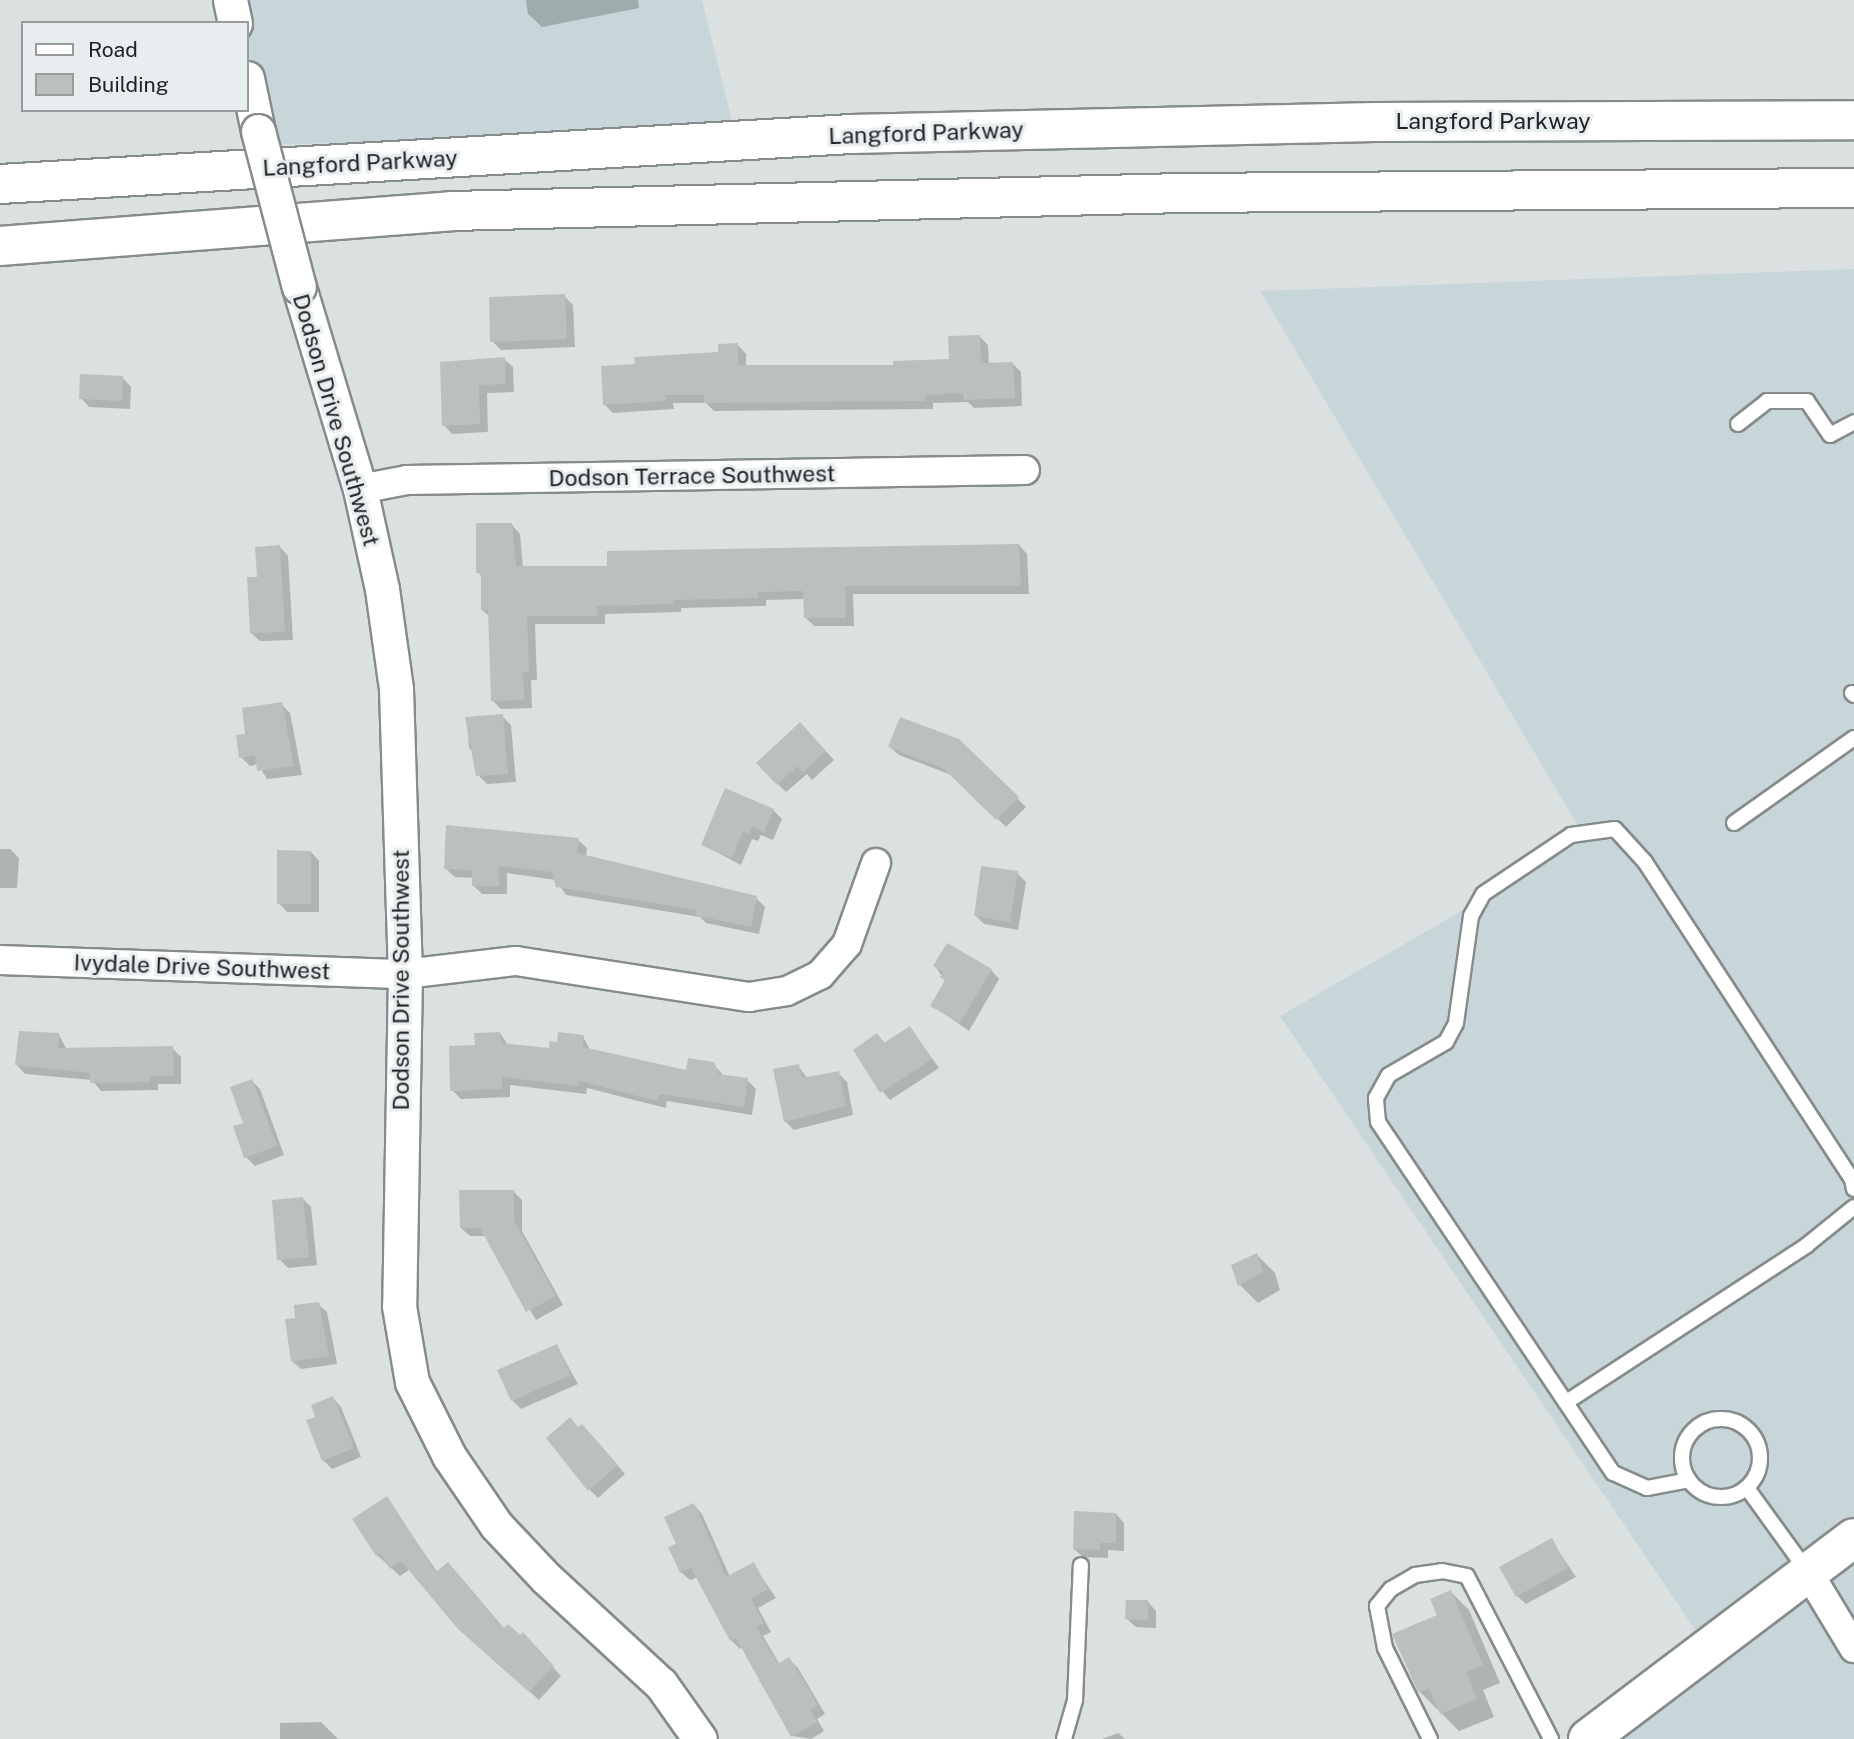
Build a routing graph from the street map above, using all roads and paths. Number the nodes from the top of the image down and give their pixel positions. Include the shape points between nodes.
1 (230, 0) edge
2 (235, 21) edge
3 (248, 83) edge
4 (1854, 120) edge
5 (0, 184) edge
6 (1854, 188) edge
7 (0, 246) edge
8 (1854, 422) edge
9 (1738, 424) dead end
10 (1026, 470) dead end
11 (360, 489) junction
12 (1854, 738) edge
13 (1734, 823) dead end
14 (876, 863) dead end
15 (0, 960) edge
16 (405, 974) junction
17 (1854, 1189) edge
18 (1854, 1207) edge
19 (1568, 1401) junction
20 (1689, 1480) junction
21 (1747, 1488) junction
22 (1854, 1538) edge
23 (1081, 1565) dead end
24 (1808, 1572) junction
25 (1854, 1648) edge
26 (700, 1739) edge
27 (1063, 1739) edge
28 (1430, 1739) edge
29 (1551, 1739) edge
30 (1588, 1739) edge

1 - 2 street
3 - 11 street, Dodson Drive Southwest, bridge via 299,287
4 - 5 main road, Langford Parkway via 1375,122 851,134
6 - 7 main road via 1181,194 452,211
8 - 9 lane via 1830,435 1807,401 1767,401
10 - 11 street, Dodson Terrace Southwest via 407,480
11 - 16 street, Dodson Drive Southwest via 382,589 396,689
12 - 13 lane
14 - 16 street, Ivydale Drive Southwest via 847,944 820,975 787,991 749,997 516,961
15 - 16 street, Ivydale Drive Southwest
16 - 26 street, Dodson Drive Southwest via 398,1306 412,1382 449,1456 496,1524 546,1578 661,1684
17 - 19 lane via 1852,1179 1645,862 1615,829 1572,835 1483,894 1471,916 1455,1023 1446,1042 1389,1074 1376,1098 1378,1122
18 - 19 lane via 1807,1245
19 - 20 lane via 1613,1473 1647,1488
20 - 21 lane via 1710,1495
20 - 21 lane via 1682,1456 1684,1444 1700,1424 1725,1419 1738,1422 1756,1440 1759,1465
21 - 24 lane
22 - 24 main road
23 - 27 lane via 1075,1700
24 - 25 street
24 - 30 main road
28 - 29 lane via 1385,1648 1377,1606 1391,1590 1415,1575 1442,1571 1467,1576

